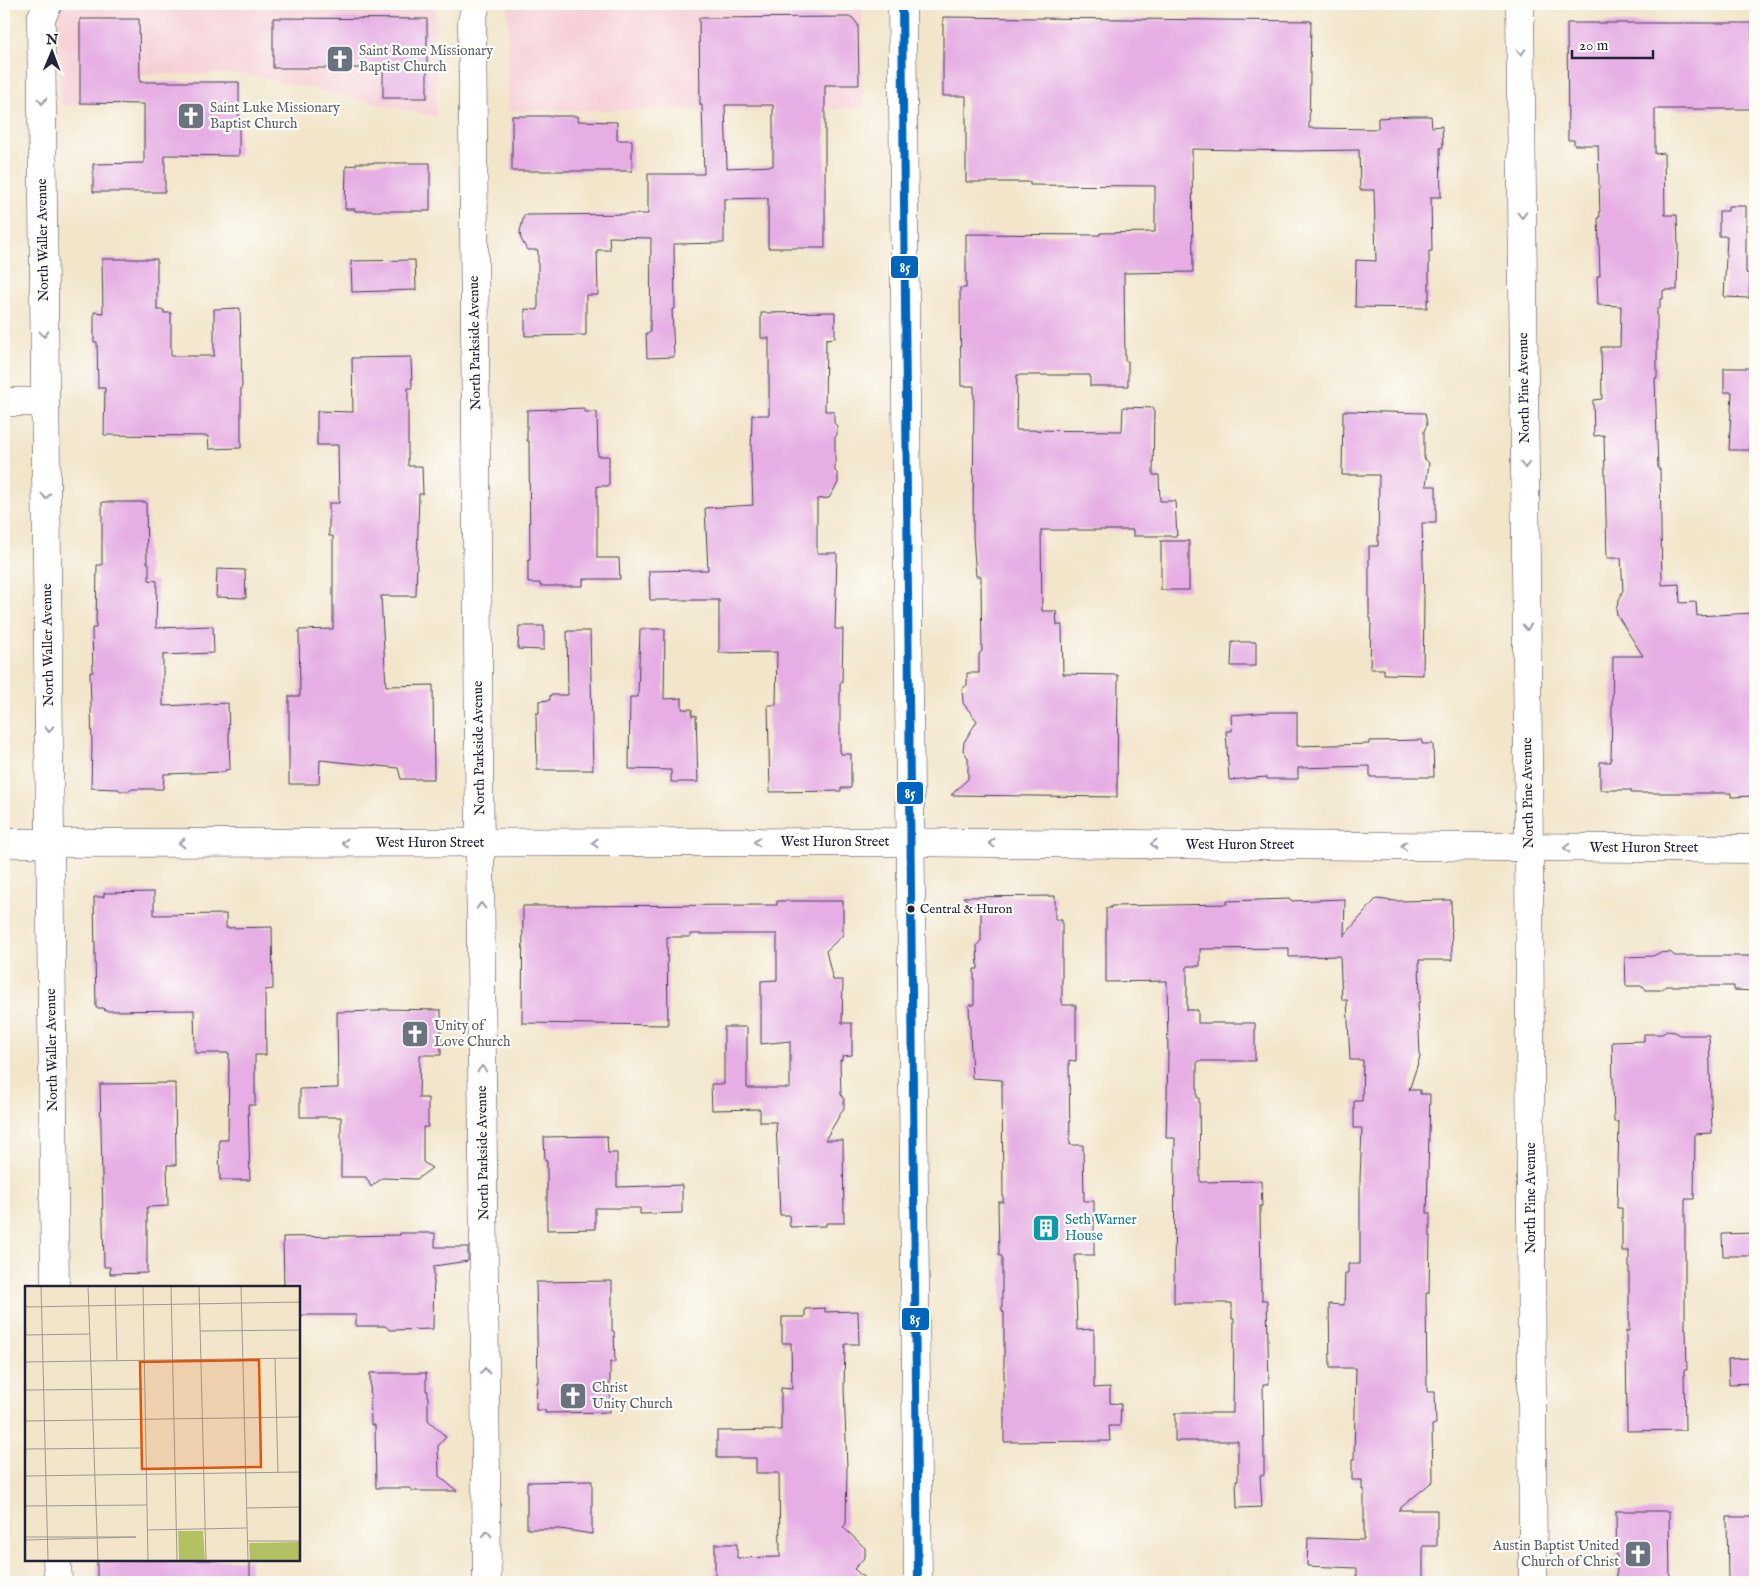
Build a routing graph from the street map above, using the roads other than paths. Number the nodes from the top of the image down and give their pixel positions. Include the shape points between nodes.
1 (48, 4) edge
2 (476, 4) edge
3 (902, 4) edge
4 (1520, 4) edge
5 (4, 402) edge
6 (45, 402) junction
7 (911, 842) junction
8 (4, 843) edge
9 (50, 843) junction
10 (480, 843) junction
11 (1529, 847) junction
12 (1755, 849) edge
13 (55, 1286) edge
14 (57, 1561) edge
15 (58, 1582) edge
16 (487, 1582) edge
17 (918, 1582) edge
18 (1533, 1582) edge

1 -> 6 street, North Waller Avenue via 41,18
2 - 10 street, North Parkside Avenue via 472,21
3 - 7 street
4 -> 11 street, North Pine Avenue
5 - 6 street
6 -> 9 street, North Waller Avenue
7 -> 10 street, West Huron Street
11 -> 7 street, West Huron Street
7 - 17 street
8 - 9 street, West Huron Street
10 -> 9 street, West Huron Street
9 - 13 street, North Waller Avenue
16 -> 10 street, North Parkside Avenue
12 -> 11 street, West Huron Street
11 - 18 street, North Pine Avenue
14 - 15 street

